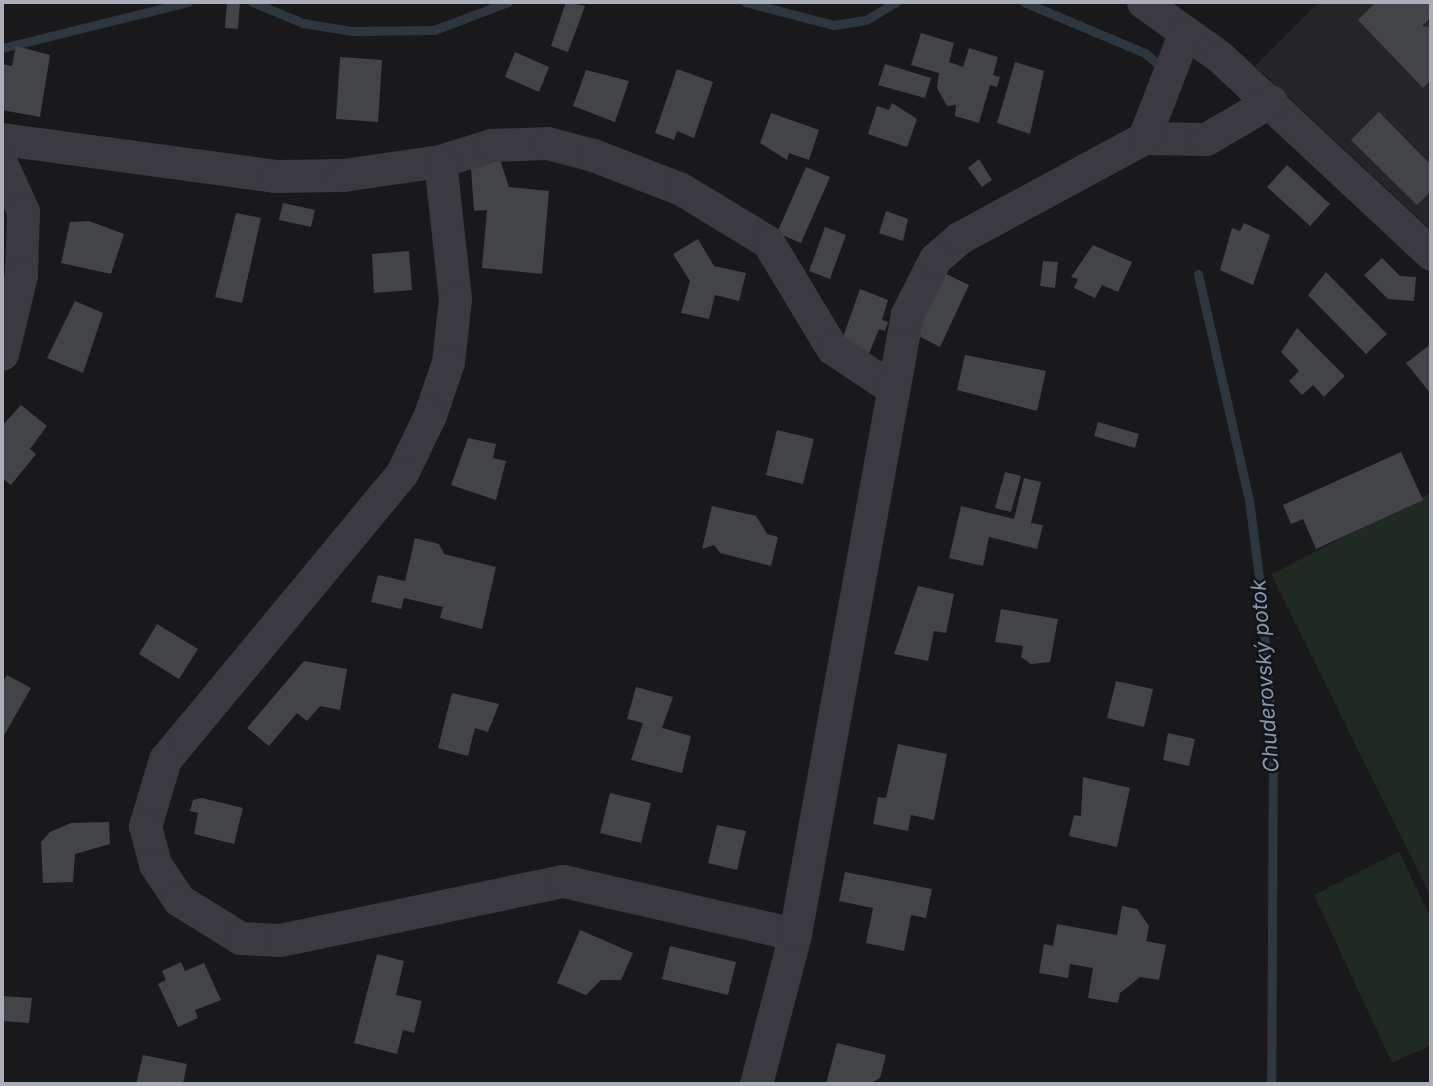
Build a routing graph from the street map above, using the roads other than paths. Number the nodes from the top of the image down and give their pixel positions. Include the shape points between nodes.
1 (1143, 2) edge
2 (1180, 45) junction
3 (1271, 101) junction
4 (2, 139) edge
5 (1159, 139) junction
6 (440, 160) junction
7 (2, 165) edge
8 (1431, 254) edge
9 (2, 354) edge
10 (890, 386) junction
11 (795, 934) junction
12 (756, 1084) edge

1 - 2 street
2 - 3 street
2 - 5 street via 1160,97
3 - 5 street via 1206,139
3 - 8 street
4 - 6 street via 274,176 343,175
5 - 10 street via 959,238 935,259 907,314
6 - 10 street via 491,145 547,143 681,189 768,242 832,348
6 - 11 street via 455,299 448,362 430,415 402,473 165,759 145,826 155,864 179,900 240,938 280,940 563,881
7 - 9 street via 23,211 21,275
10 - 11 street
11 - 12 street

